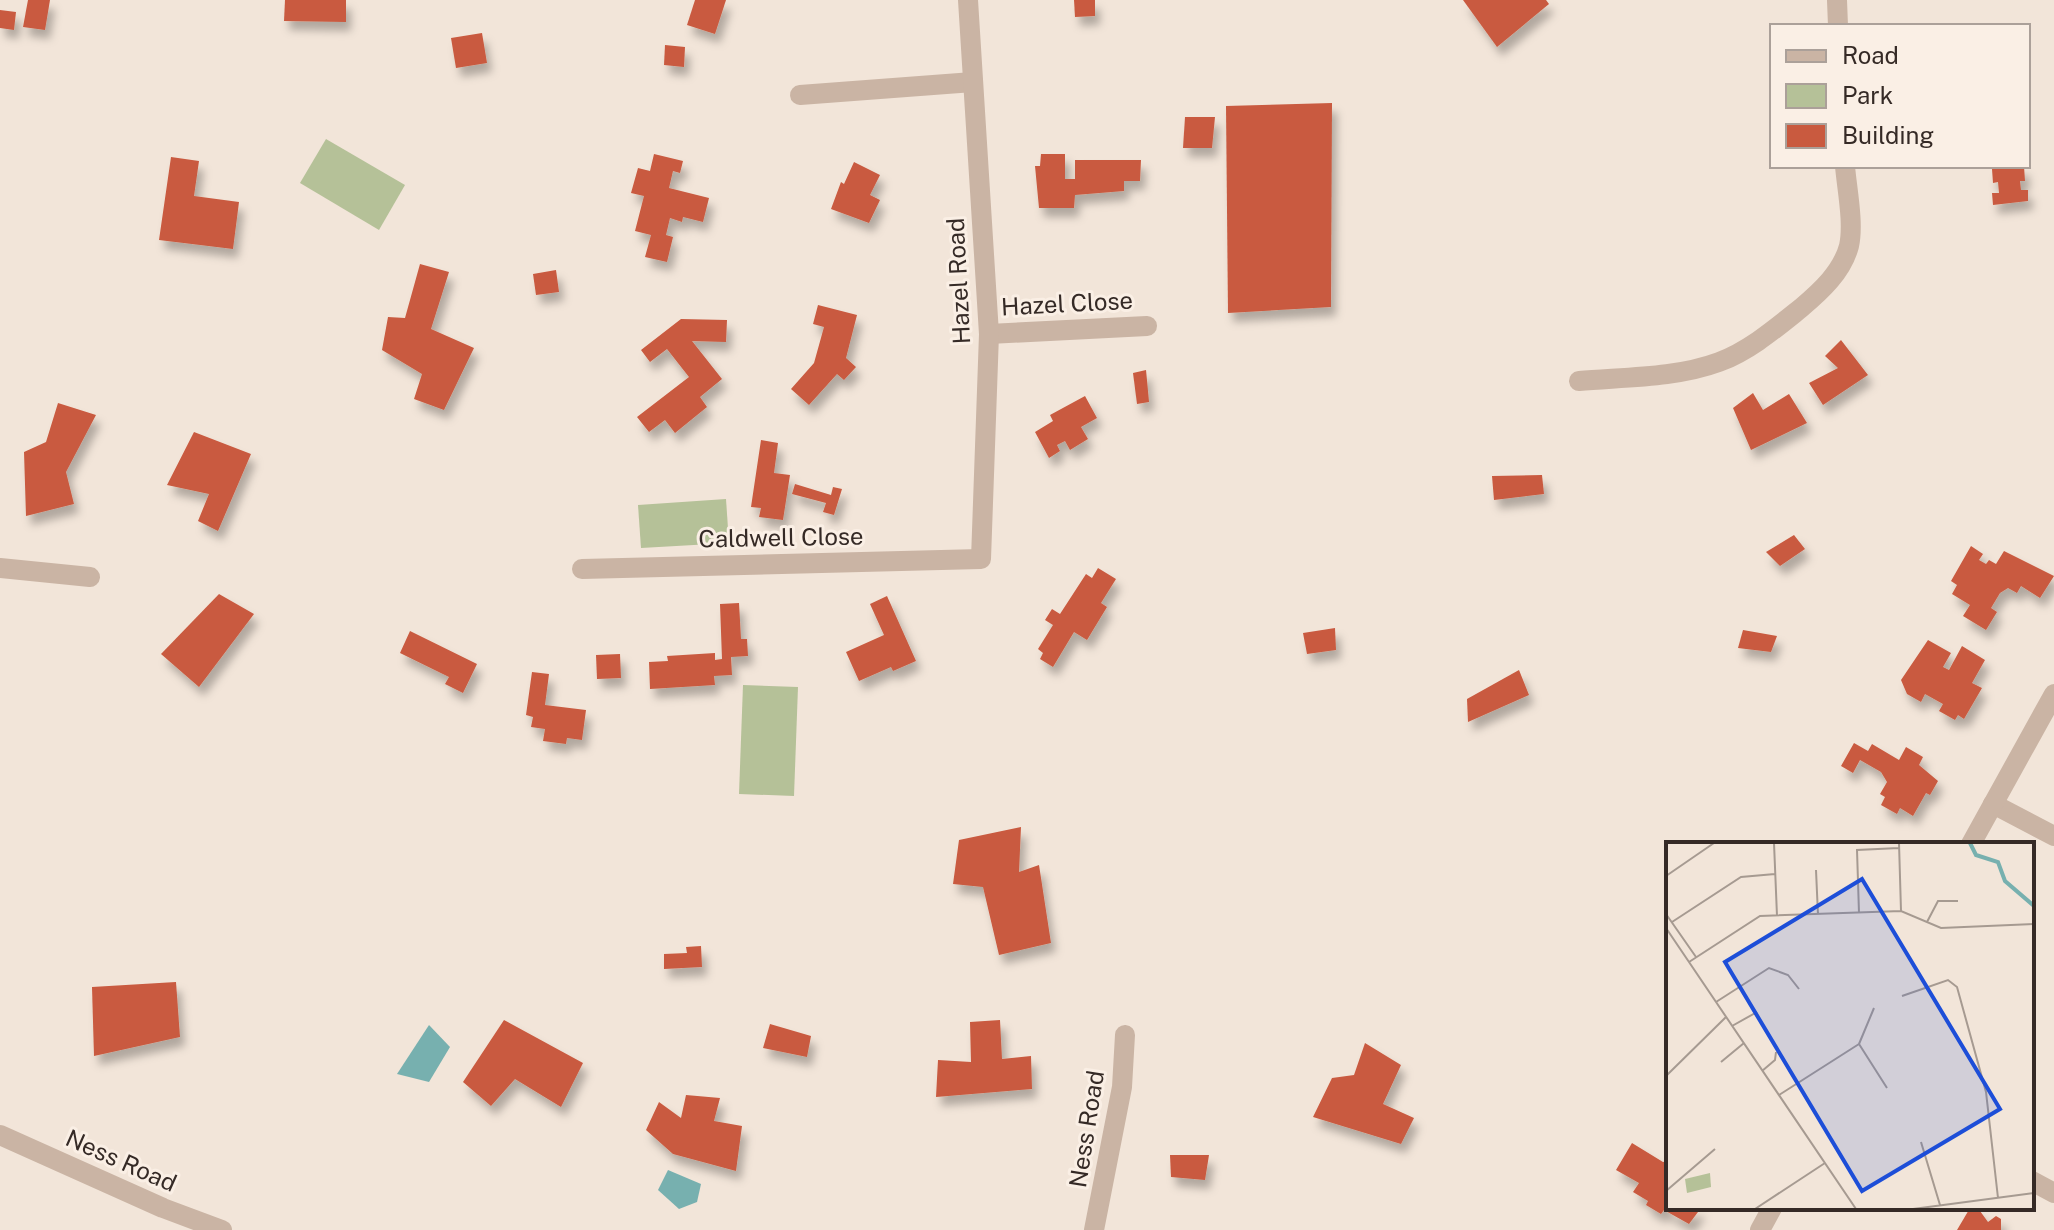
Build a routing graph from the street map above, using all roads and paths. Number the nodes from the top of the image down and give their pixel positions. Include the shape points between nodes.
1 (968, 0) edge
2 (1837, 0) edge
3 (1838, 24) edge
4 (973, 82) junction
5 (800, 95) dead end
6 (1845, 168) edge
7 (1147, 326) dead end
8 (989, 334) junction
9 (1579, 381) dead end
10 (981, 559) joint
11 (0, 568) edge
12 (582, 569) dead end
13 (90, 577) dead end
14 (2054, 694) edge
15 (1993, 804) junction
16 (2054, 836) edge
17 (1972, 842) edge
18 (1125, 1035) dead end
19 (0, 1135) edge
20 (2034, 1182) edge
21 (2054, 1193) edge
22 (1771, 1210) edge
23 (222, 1230) edge
24 (1094, 1230) edge
25 (1760, 1230) edge

1 - 4 street, Hazel Road
2 - 3 street
4 - 5 street
4 - 8 street, Hazel Road
6 - 9 street via 1849,244 1822,290 1788,318 1719,362 1673,373
7 - 8 street, Hazel Close
8 - 10 street, Hazel Road
10 - 12 street, Caldwell Close
11 - 13 street
14 - 15 street
15 - 16 street
15 - 17 street
18 - 24 street, Ness Road via 1122,1087
19 - 23 street, Ness Road
20 - 21 street
22 - 25 street

